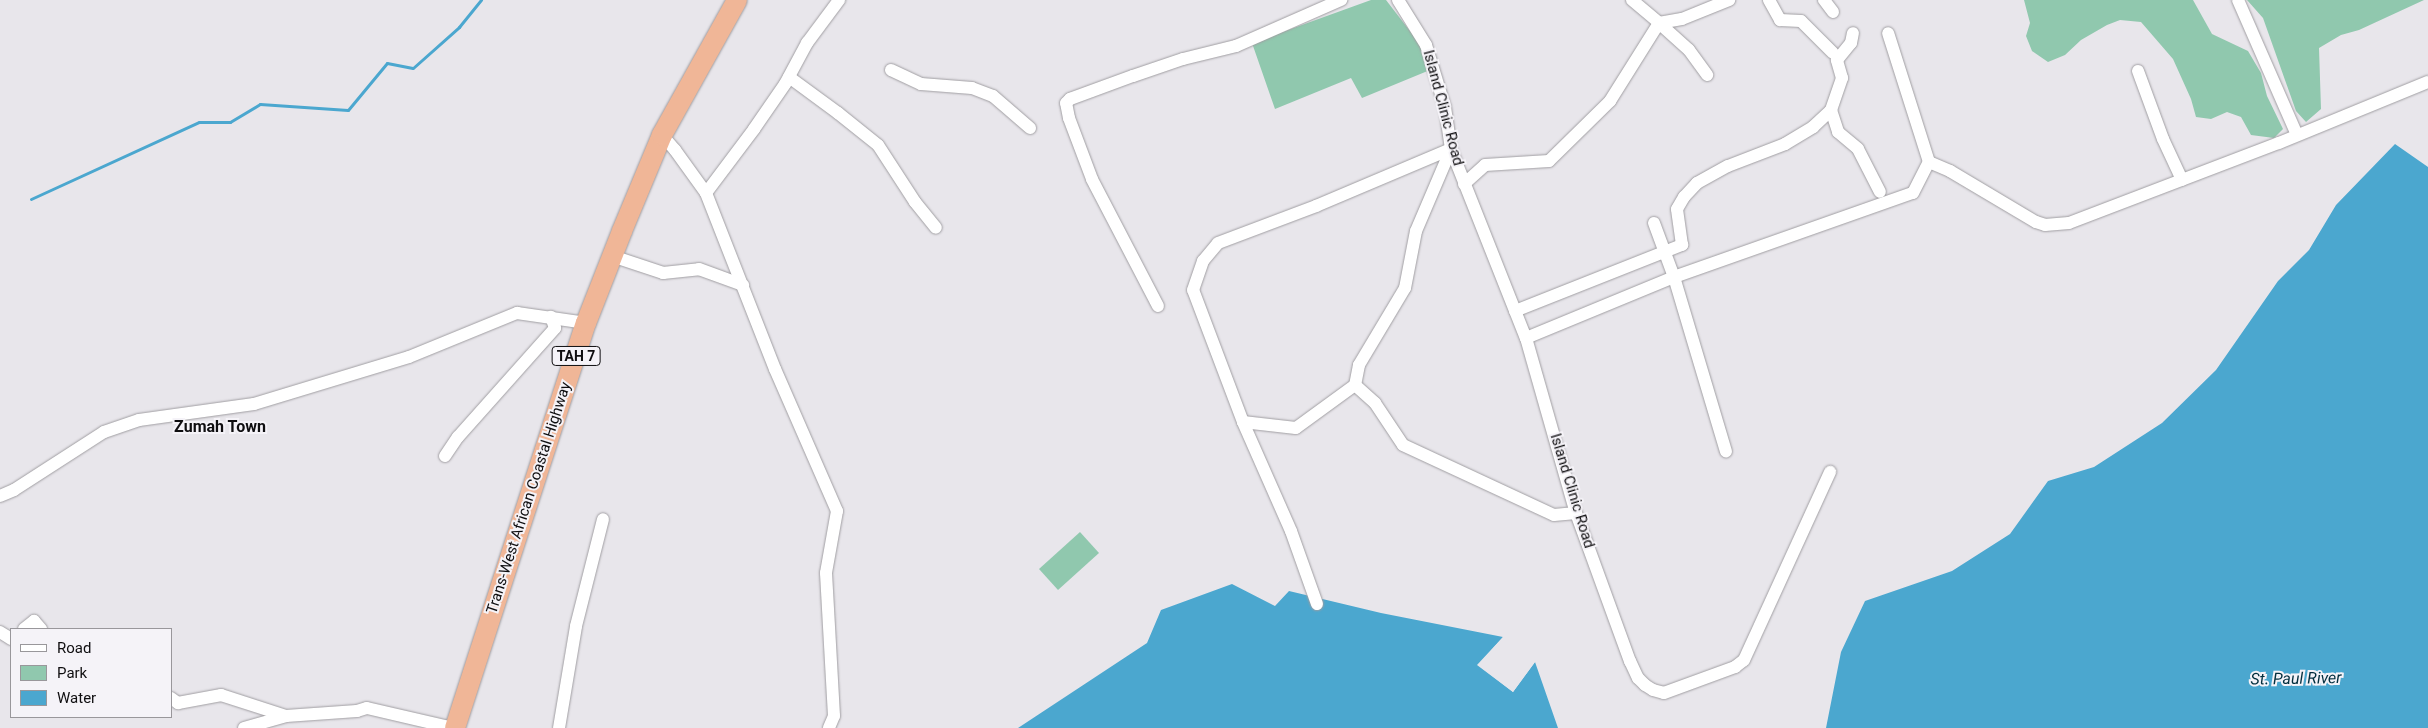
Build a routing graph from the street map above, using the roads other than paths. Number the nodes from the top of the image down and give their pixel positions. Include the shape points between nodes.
1 (738, 0) edge
2 (839, 0) edge
3 (1341, 0) edge
4 (1398, 0) edge
5 (1632, 0) edge
6 (1729, 0) edge
7 (1769, 0) edge
8 (1824, 0) edge
9 (2238, 0) edge
10 (1833, 12) dead end
11 (1659, 23) junction
12 (1888, 32) dead end
13 (1853, 33) dead end
14 (1833, 52) dead end
15 (891, 70) dead end
16 (2138, 71) dead end
17 (1707, 75) dead end
18 (789, 77) junction
19 (2428, 82) edge
20 (1831, 110) junction
21 (1030, 128) dead end
22 (662, 135) junction
23 (2297, 135) junction
24 (1451, 149) junction
25 (1929, 162) junction
26 (2182, 180) junction
27 (1464, 184) junction
28 (1880, 192) dead end
29 (706, 193) junction
30 (1654, 223) dead end
31 (936, 228) dead end
32 (1665, 252) junction
33 (612, 256) junction
34 (1674, 277) junction
35 (743, 285) junction
36 (1158, 306) dead end
37 (1515, 311) junction
38 (551, 317) junction
39 (586, 323) junction
40 (1526, 338) junction
41 (1355, 385) junction
42 (1243, 422) junction
43 (1726, 451) dead end
44 (445, 456) dead end
45 (1830, 472) dead end
46 (0, 496) edge
47 (1576, 513) junction
48 (603, 519) dead end
49 (1318, 604) dead end
50 (25, 628) edge
51 (40, 628) edge
52 (172, 699) edge
53 (286, 716) junction
54 (244, 728) edge
55 (454, 728) edge
56 (559, 728) edge
57 (828, 728) edge

1 - 22 highway, Trans-West African Coastal Highway / TAH 7
2 - 18 street via 807,43
3 - 36 street via 1236,46 1132,76 1066,103 1092,179
4 - 24 street, Island Clinic Road via 1426,46 1445,107
5 - 11 street
6 - 11 street via 1682,19
7 - 14 street via 1780,20 1800,21
8 - 10 street
9 - 23 street
11 - 17 street via 1689,50
11 - 27 street via 1610,102 1549,161 1485,165
12 - 25 street
13 - 20 street via 1851,43 1837,60 1842,78
15 - 21 street via 921,84 972,88 993,96
16 - 26 street
18 - 29 street
18 - 31 street via 878,146
19 - 23 street
20 - 28 street via 1838,132 1858,149
20 - 32 street via 1813,127 1785,144 1728,166 1697,183 1677,209 1682,245
22 - 29 street
22 - 33 highway, Trans-West African Coastal Highway / TAH 7
23 - 26 street
24 - 27 street, Island Clinic Road
24 - 41 street via 1416,231 1406,288 1359,366
24 - 42 street via 1218,243 1202,261 1192,290
25 - 26 street via 2045,225 2077,220
25 - 34 street via 1913,193
27 - 37 street, Island Clinic Road
29 - 35 street
30 - 32 street
32 - 34 street
32 - 37 street
33 - 35 street via 663,273 699,269
33 - 39 highway, Trans-West African Coastal Highway / TAH 7
34 - 40 street
34 - 43 street
35 - 57 street via 774,369 837,511 826,573 834,716
37 - 40 street, Island Clinic Road
38 - 39 street
38 - 44 street via 555,328 458,437
38 - 46 street via 516,313 409,357 254,404 140,420 104,432
39 - 55 highway, Trans-West African Coastal Highway / TAH 7
40 - 47 street, Island Clinic Road
41 - 42 street via 1296,428
41 - 47 street via 1375,402 1402,444 1554,515
42 - 49 street
45 - 47 street, Island Clinic Road via 1744,660 1735,667 1664,693 1653,690 1638,678
48 - 56 street via 576,626
50 - 51 street via 34,621
52 - 53 street via 178,703 221,695
53 - 54 street
53 - 55 street via 367,708

